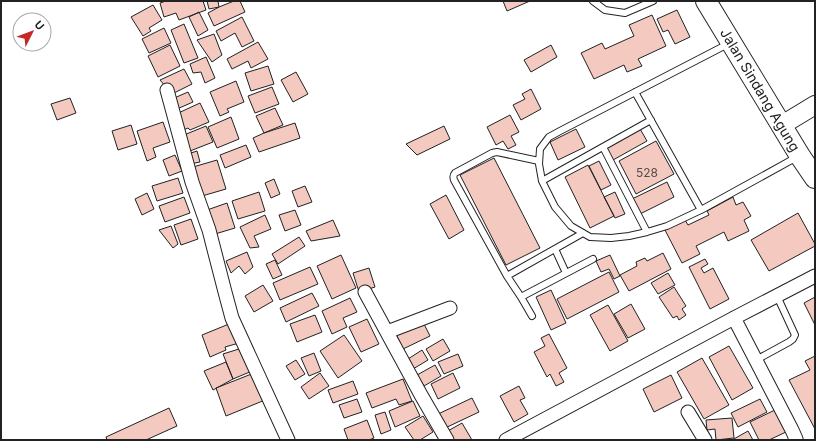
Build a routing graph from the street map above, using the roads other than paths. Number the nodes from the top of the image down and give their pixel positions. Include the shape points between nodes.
1 (593, 1) edge
2 (653, 1) edge
3 (706, 1) edge
4 (732, 42) junction
5 (167, 90) dead end
6 (635, 92) junction
7 (815, 105) edge
8 (651, 120) junction
9 (782, 125) junction
10 (602, 147) junction
11 (800, 156) junction
12 (539, 161) junction
13 (815, 178) edge
14 (542, 181) junction
15 (701, 210) junction
16 (648, 232) junction
17 (583, 233) junction
18 (555, 249) junction
19 (593, 258) dead end
20 (566, 273) junction
21 (507, 276) junction
22 (815, 276) edge
23 (365, 292) dead end
24 (777, 296) junction
25 (521, 297) junction
26 (450, 308) dead end
27 (532, 316) dead end
28 (734, 318) junction
29 (387, 332) junction
30 (756, 360) junction
31 (688, 412) dead end
32 (288, 440) edge
33 (447, 440) edge
34 (506, 440) edge
35 (705, 440) edge
36 (796, 440) edge

1 - 2 lane via 605,10 625,13
3 - 4 main road, Jalan Sindang Agung
4 - 6 lane
4 - 9 main road, Jalan Sindang Agung
5 - 32 street via 192,182 218,261 232,318
6 - 8 lane
6 - 12 lane via 549,138 540,149
7 - 9 main road
8 - 10 lane
8 - 15 lane
9 - 11 main road, Jalan Sindang Agung
10 - 14 lane
10 - 16 lane
11 - 13 main road, Jalan Sindang Agung
11 - 15 lane
12 - 14 lane
12 - 21 lane via 497,152 453,174
14 - 17 lane via 555,207 571,226
15 - 16 lane
16 - 17 lane via 611,238 590,237
17 - 18 lane
18 - 20 lane
18 - 21 lane
19 - 20 lane
20 - 25 lane
21 - 25 lane
22 - 24 street
23 - 29 street
24 - 28 street
24 - 30 lane via 795,335 789,342
25 - 27 lane
26 - 29 street
28 - 30 street
28 - 34 street
29 - 33 street
30 - 36 street
31 - 35 street

